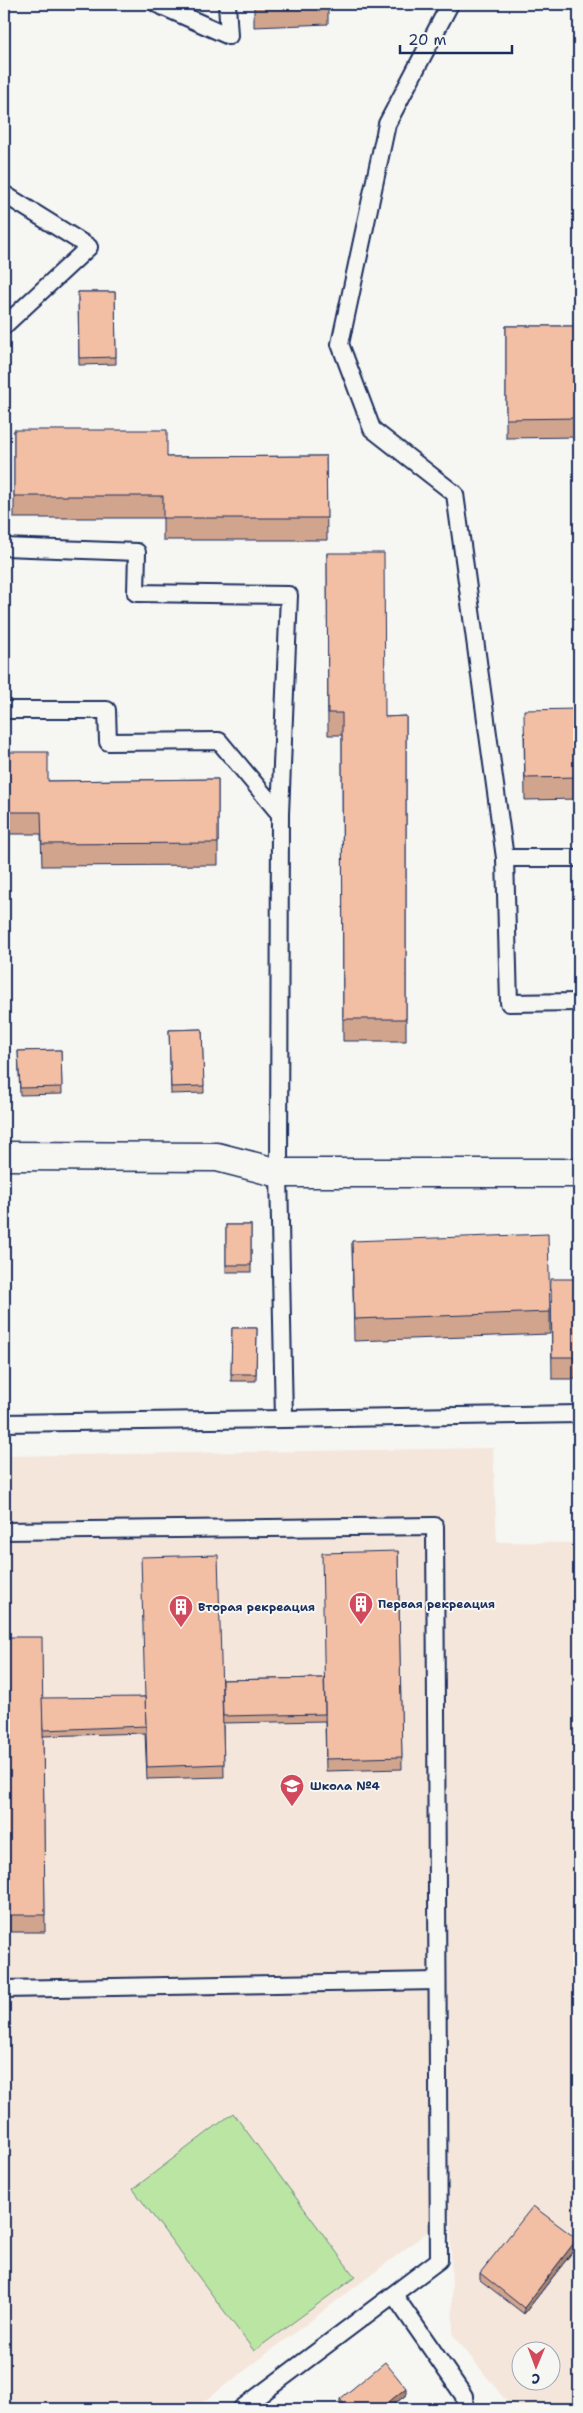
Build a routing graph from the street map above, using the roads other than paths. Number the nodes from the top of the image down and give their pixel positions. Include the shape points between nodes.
1 (157, 4) edge
2 (227, 4) edge
3 (450, 4) edge
4 (4, 194) edge
5 (4, 326) edge
6 (4, 547) edge
7 (4, 710) edge
8 (280, 814) junction
9 (505, 858) junction
10 (579, 858) edge
11 (579, 1002) edge
12 (4, 1156) edge
13 (279, 1173) junction
14 (579, 1173) edge
15 (579, 1414) edge
16 (284, 1419) junction
17 (4, 1423) edge
18 (4, 1531) edge
19 (437, 1981) junction
20 (4, 1989) edge
21 (394, 2295) junction
22 (241, 2409) edge
23 (465, 2409) edge

1 - 2 lane via 228,36
3 - 9 lane via 387,124 340,344 372,429 455,494
4 - 5 lane via 89,247
6 - 8 lane via 137,552 136,593 289,595
7 - 8 lane via 107,710 108,742 219,741
8 - 13 lane
9 - 10 lane
9 - 11 lane via 509,1003
12 - 13 street via 217,1157
13 - 14 street
13 - 16 lane
15 - 16 lane
16 - 17 lane
18 - 19 lane via 435,1526
19 - 20 lane
19 - 21 lane via 439,2260
21 - 22 lane
21 - 23 lane via 464,2396

